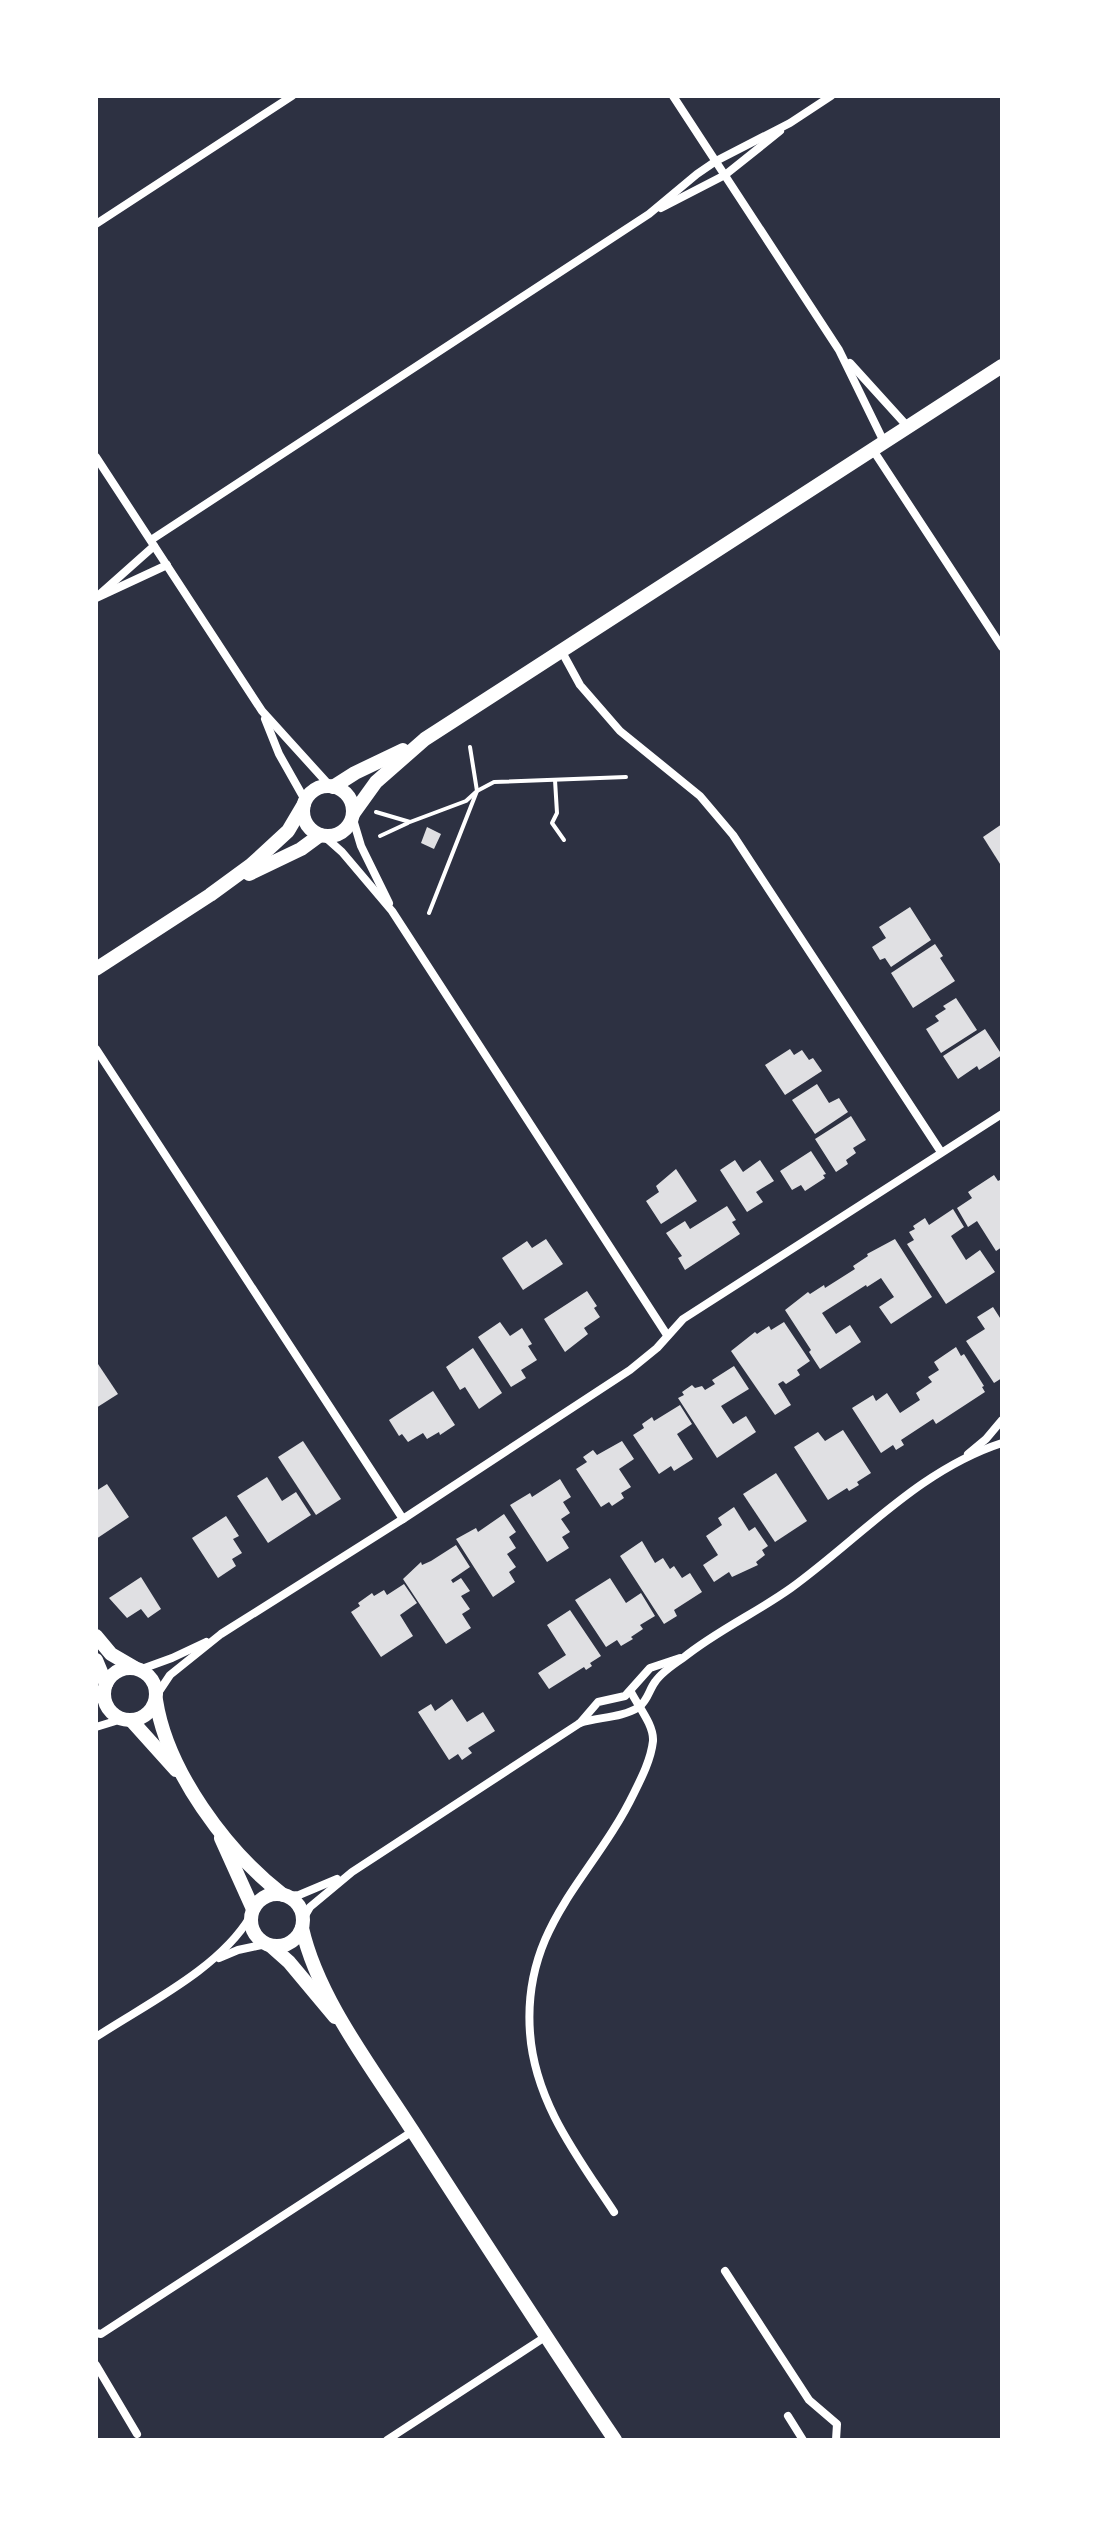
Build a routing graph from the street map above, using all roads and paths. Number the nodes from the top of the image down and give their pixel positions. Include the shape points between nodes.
1 (292, 96) edge
2 (673, 96) edge
3 (831, 96) edge
4 (790, 123) junction
5 (716, 161) junction
6 (725, 175) junction
7 (649, 214) junction
8 (96, 224) edge
9 (839, 350) junction
10 (1002, 366) edge
11 (908, 427) junction
12 (879, 446) junction
13 (96, 457) edge
14 (152, 543) junction
15 (167, 565) junction
16 (96, 598) edge
17 (1002, 647) edge
18 (562, 652) junction
19 (262, 711) junction
20 (425, 739) junction
21 (470, 747) dead end
22 (626, 777) dead end
23 (555, 780) junction
24 (332, 787) junction
25 (477, 791) junction
26 (304, 802) junction
27 (372, 811) dead end
28 (353, 815) junction
29 (410, 822) junction
30 (322, 836) junction
31 (380, 836) dead end
32 (564, 840) dead end
33 (210, 895) junction
34 (392, 911) junction
35 (429, 913) dead end
36 (96, 969) edge
37 (96, 1049) edge
38 (1002, 1114) edge
39 (941, 1152) junction
40 (667, 1335) junction
41 (1002, 1420) edge
42 (1002, 1443) edge
43 (958, 1462) junction
44 (403, 1519) junction
45 (221, 1634) junction
46 (96, 1636) edge
47 (684, 1656) junction
48 (96, 1660) edge
49 (137, 1669) junction
50 (102, 1692) edge
51 (631, 1692) junction
52 (156, 1698) junction
53 (639, 1707) junction
54 (126, 1720) junction
55 (580, 1723) junction
56 (96, 1727) edge
57 (187, 1782) junction
58 (216, 1826) junction
59 (352, 1872) junction
60 (284, 1895) junction
61 (251, 1913) junction
62 (303, 1924) junction
63 (269, 1945) junction
64 (211, 1962) junction
65 (351, 2035) junction
66 (96, 2037) edge
67 (413, 2131) junction
68 (614, 2212) dead end
69 (725, 2271) dead end
70 (96, 2333) edge
71 (545, 2337) junction
72 (96, 2365) edge
73 (788, 2416) dead end
74 (137, 2434) dead end
75 (387, 2440) edge
76 (615, 2440) edge
77 (803, 2440) edge
78 (836, 2440) edge

1 - 8 street
2 - 5 street
3 - 4 street
4 - 5 street
4 - 6 street
5 - 6 street
5 - 7 street
6 - 7 street
6 - 9 street
7 - 14 street
9 - 11 street
9 - 12 street
10 - 11 street
11 - 12 street
12 - 17 street
12 - 18 street
13 - 14 street
14 - 15 street
14 - 16 street
15 - 16 street
15 - 19 street
18 - 20 street
18 - 39 street via 601,711 700,796 733,835
19 - 24 street
19 - 26 street
20 - 24 street
20 - 28 street via 376,782
21 - 25 path
22 - 23 path
23 - 25 path via 494,782
23 - 32 path via 557,813 552,823
24 - 26 street via 316,789
24 - 28 street via 350,800
25 - 29 path via 466,801
25 - 35 path
26 - 30 street via 308,826
26 - 33 street via 288,831
27 - 29 path
28 - 30 street via 345,830
28 - 34 street via 361,846
29 - 31 path
30 - 33 street
30 - 34 street
33 - 36 street
34 - 40 street
37 - 44 street
38 - 39 street
39 - 40 street via 697,1309
40 - 44 street via 630,1370
41 - 43 street
42 - 43 street
43 - 47 street via 895,1503 790,1589
44 - 45 street
45 - 49 street
45 - 52 street via 170,1675
46 - 49 street via 111,1654
47 - 51 street via 650,1668
47 - 53 street via 655,1682
48 - 50 street
49 - 50 street via 121,1670
49 - 52 street via 152,1680
50 - 54 street via 109,1709
51 - 53 street
51 - 55 street via 598,1702
52 - 54 street via 147,1714
52 - 57 street via 160,1726
53 - 55 street
53 - 68 street via 653,1739 650,1756 624,1815 553,1921 538,1956 529,2032 547,2105
54 - 56 street
54 - 57 street
55 - 59 street
57 - 58 street
58 - 60 street
58 - 61 street
59 - 60 street via 308,1892
59 - 62 street via 310,1907
60 - 61 street via 265,1897
60 - 62 street via 297,1904
61 - 63 street via 254,1935
61 - 64 street via 240,1934
62 - 63 street via 293,1942
62 - 65 street via 313,1965
63 - 64 street
63 - 65 street
64 - 66 street
65 - 67 street
67 - 70 street
67 - 71 street
69 - 78 street via 809,2400 837,2424
71 - 75 street
71 - 76 street
72 - 74 street
73 - 77 street

